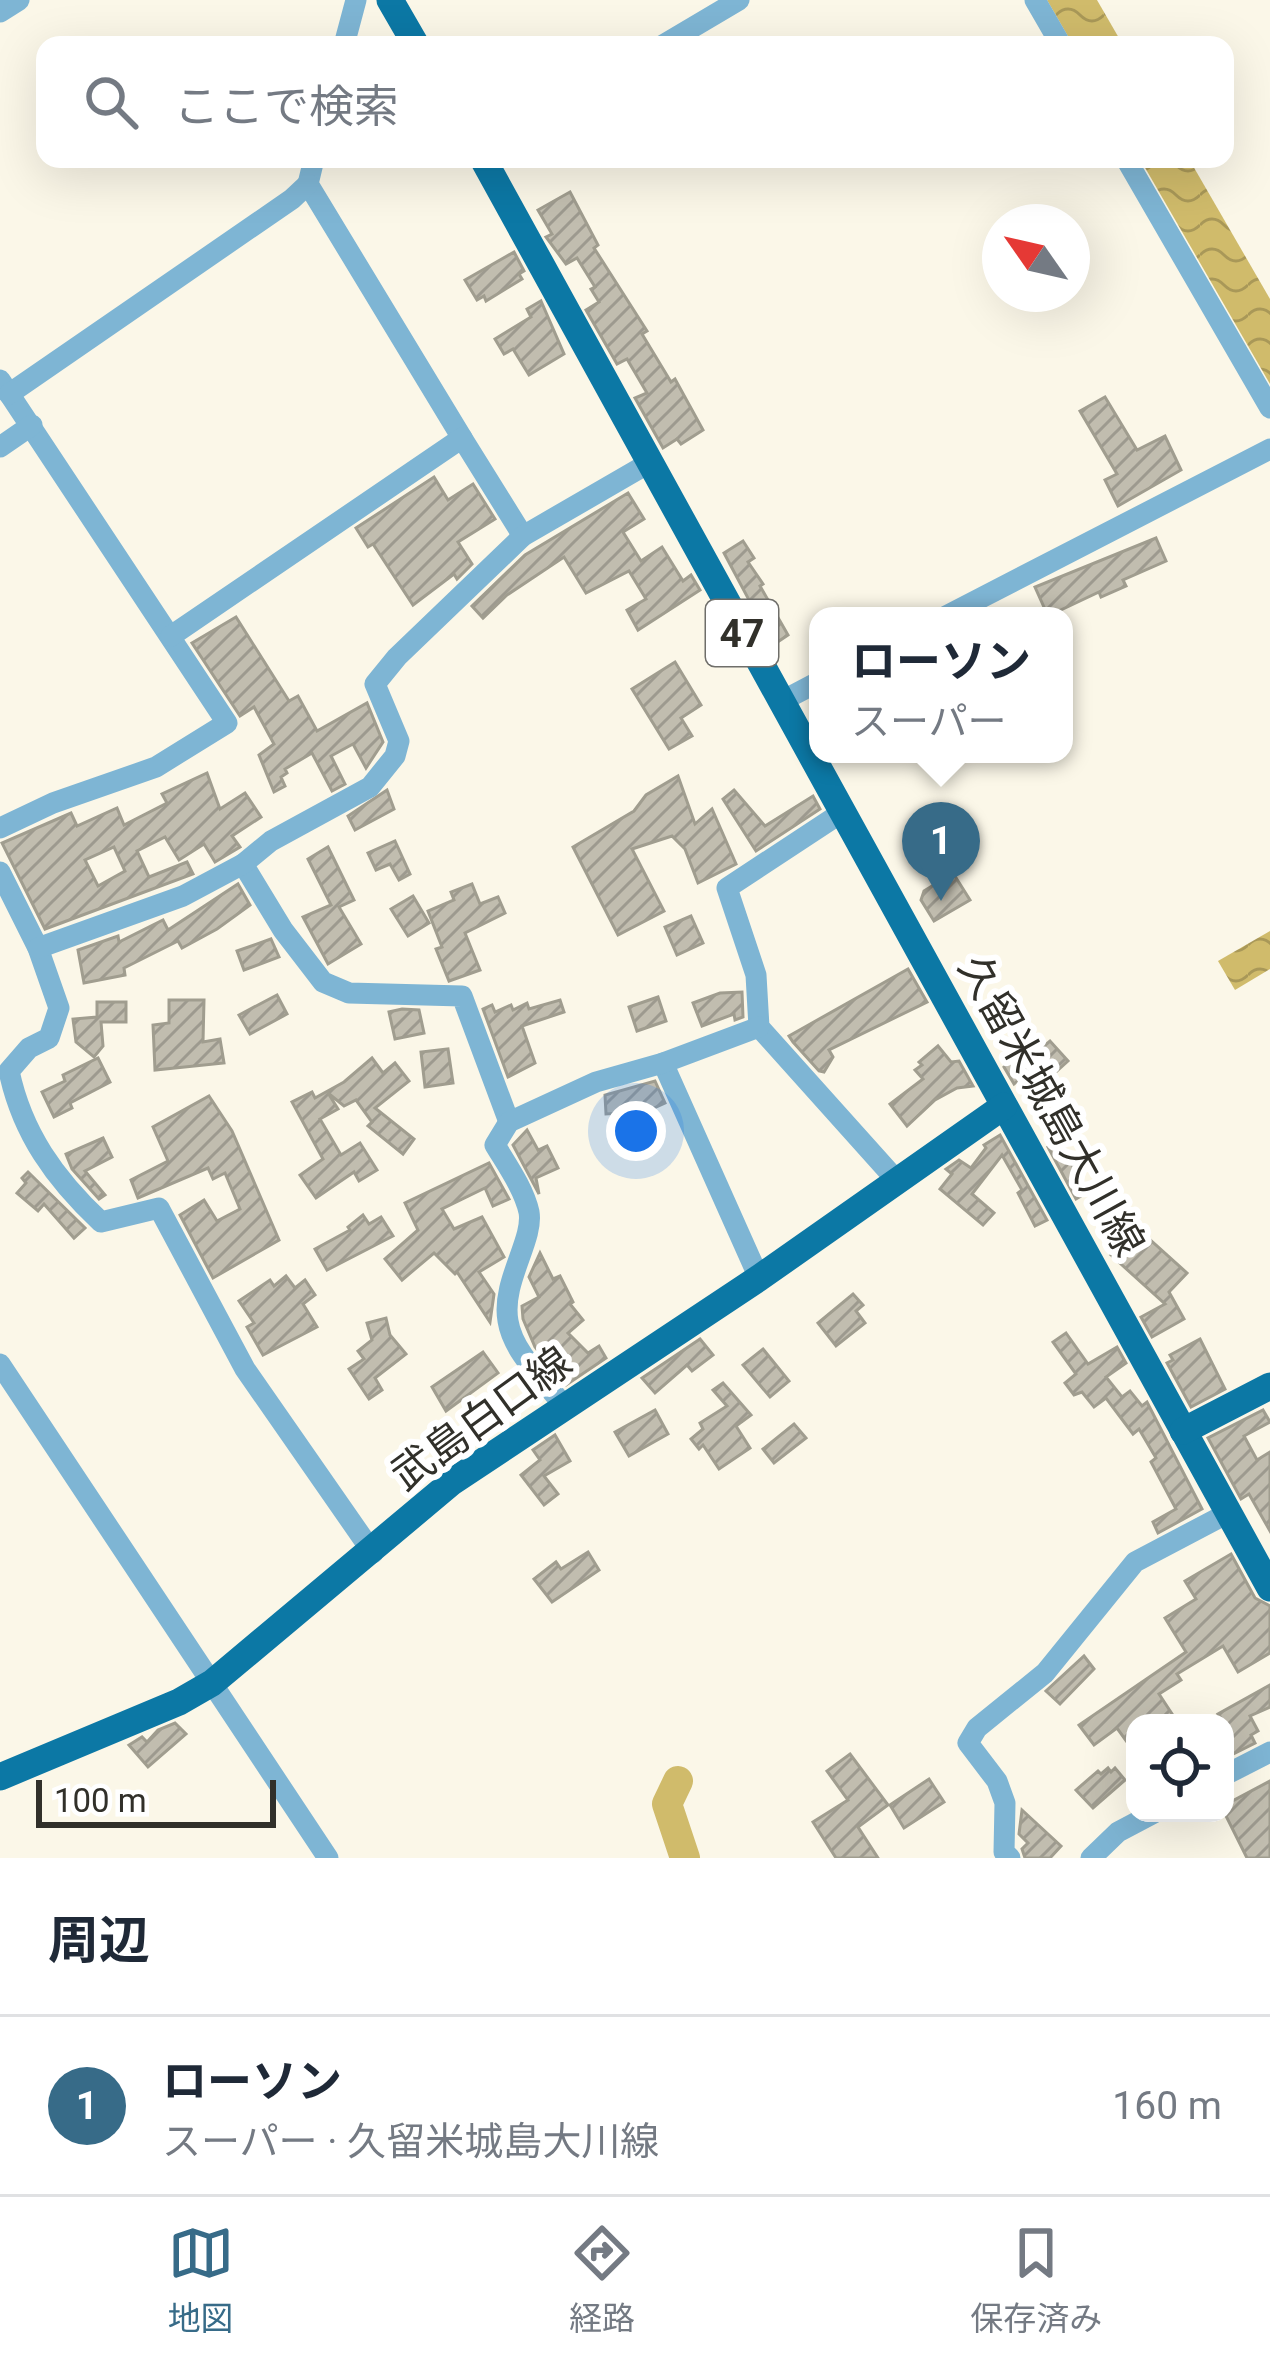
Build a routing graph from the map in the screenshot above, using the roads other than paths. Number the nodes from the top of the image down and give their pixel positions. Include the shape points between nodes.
1 (19, 0) edge
2 (356, 0) edge
3 (390, 0) edge
4 (739, 0) edge
5 (1035, 0) edge
6 (0, 12) edge
7 (346, 36) edge
8 (411, 36) edge
9 (678, 36) edge
10 (1055, 36) edge
11 (312, 168) edge
12 (488, 168) edge
13 (1131, 168) edge
14 (308, 184) junction
15 (4, 387) edge
16 (1270, 408) edge
17 (32, 425) junction
18 (462, 438) junction
19 (0, 447) edge
20 (1270, 449) edge
21 (649, 464) junction
22 (523, 536) junction
23 (963, 607) edge
24 (170, 636) junction
25 (809, 687) edge
26 (780, 702) junction
27 (809, 751) edge
28 (816, 763) edge
29 (844, 811) junction
30 (0, 828) edge
31 (243, 864) junction
32 (0, 872) edge
33 (38, 948) junction
34 (759, 1027) junction
35 (663, 1063) junction
36 (1004, 1106) junction
37 (509, 1122) junction
38 (898, 1182) junction
39 (759, 1279) junction
40 (0, 1364) edge
41 (1270, 1386) edge
42 (564, 1406) junction
43 (1184, 1431) junction
44 (1228, 1513) junction
45 (373, 1552) junction
46 (1270, 1588) edge
47 (212, 1683) junction
48 (1270, 1752) edge
49 (1234, 1770) edge
50 (0, 1777) edge
51 (1137, 1822) edge
52 (328, 1858) edge
53 (1010, 1858) edge
54 (1091, 1858) edge

1 - 6 street
2 - 7 street
3 - 8 main road
4 - 9 street
5 - 10 street
11 - 14 street
12 - 21 main road, 久留米城島大川線 / 47
13 - 16 street
14 - 15 street
14 - 18 street
15 - 17 street
17 - 19 street
17 - 24 street
18 - 22 street
18 - 24 street
20 - 23 street
21 - 22 street
21 - 26 main road, 久留米城島大川線 / 47
22 - 31 street via 375,684 399,741 370,787
24 - 30 street via 227,723 155,767
25 - 26 street
26 - 27 main road, 久留米城島大川線 / 47
28 - 29 main road, 久留米城島大川線 / 47
29 - 34 street via 727,888 756,975
29 - 36 main road, 久留米城島大川線 / 47
31 - 33 street via 183,896
31 - 37 street via 323,982 349,993 462,996
32 - 33 street
33 - 45 street via 59,1008 49,1038 9,1071 29,1135 101,1222 159,1208 245,1369
34 - 35 street
34 - 38 street
35 - 37 street via 596,1082
35 - 39 street
36 - 38 main road, 武島白口線
36 - 43 main road, 久留米城島大川線 / 47
37 - 42 street via 495,1145 529,1214 508,1321
38 - 39 main road, 武島白口線
39 - 42 main road, 武島白口線
40 - 47 street
41 - 43 main road
42 - 45 main road, 武島白口線 via 452,1483
43 - 44 main road, 久留米城島大川線 / 47
44 - 46 main road, 久留米城島大川線 / 47
44 - 53 street via 1135,1562 1045,1673 977,1728 968,1743 997,1781
45 - 47 main road, 武島白口線
47 - 50 main road, 武島白口線
47 - 52 street
48 - 49 street
51 - 54 street

